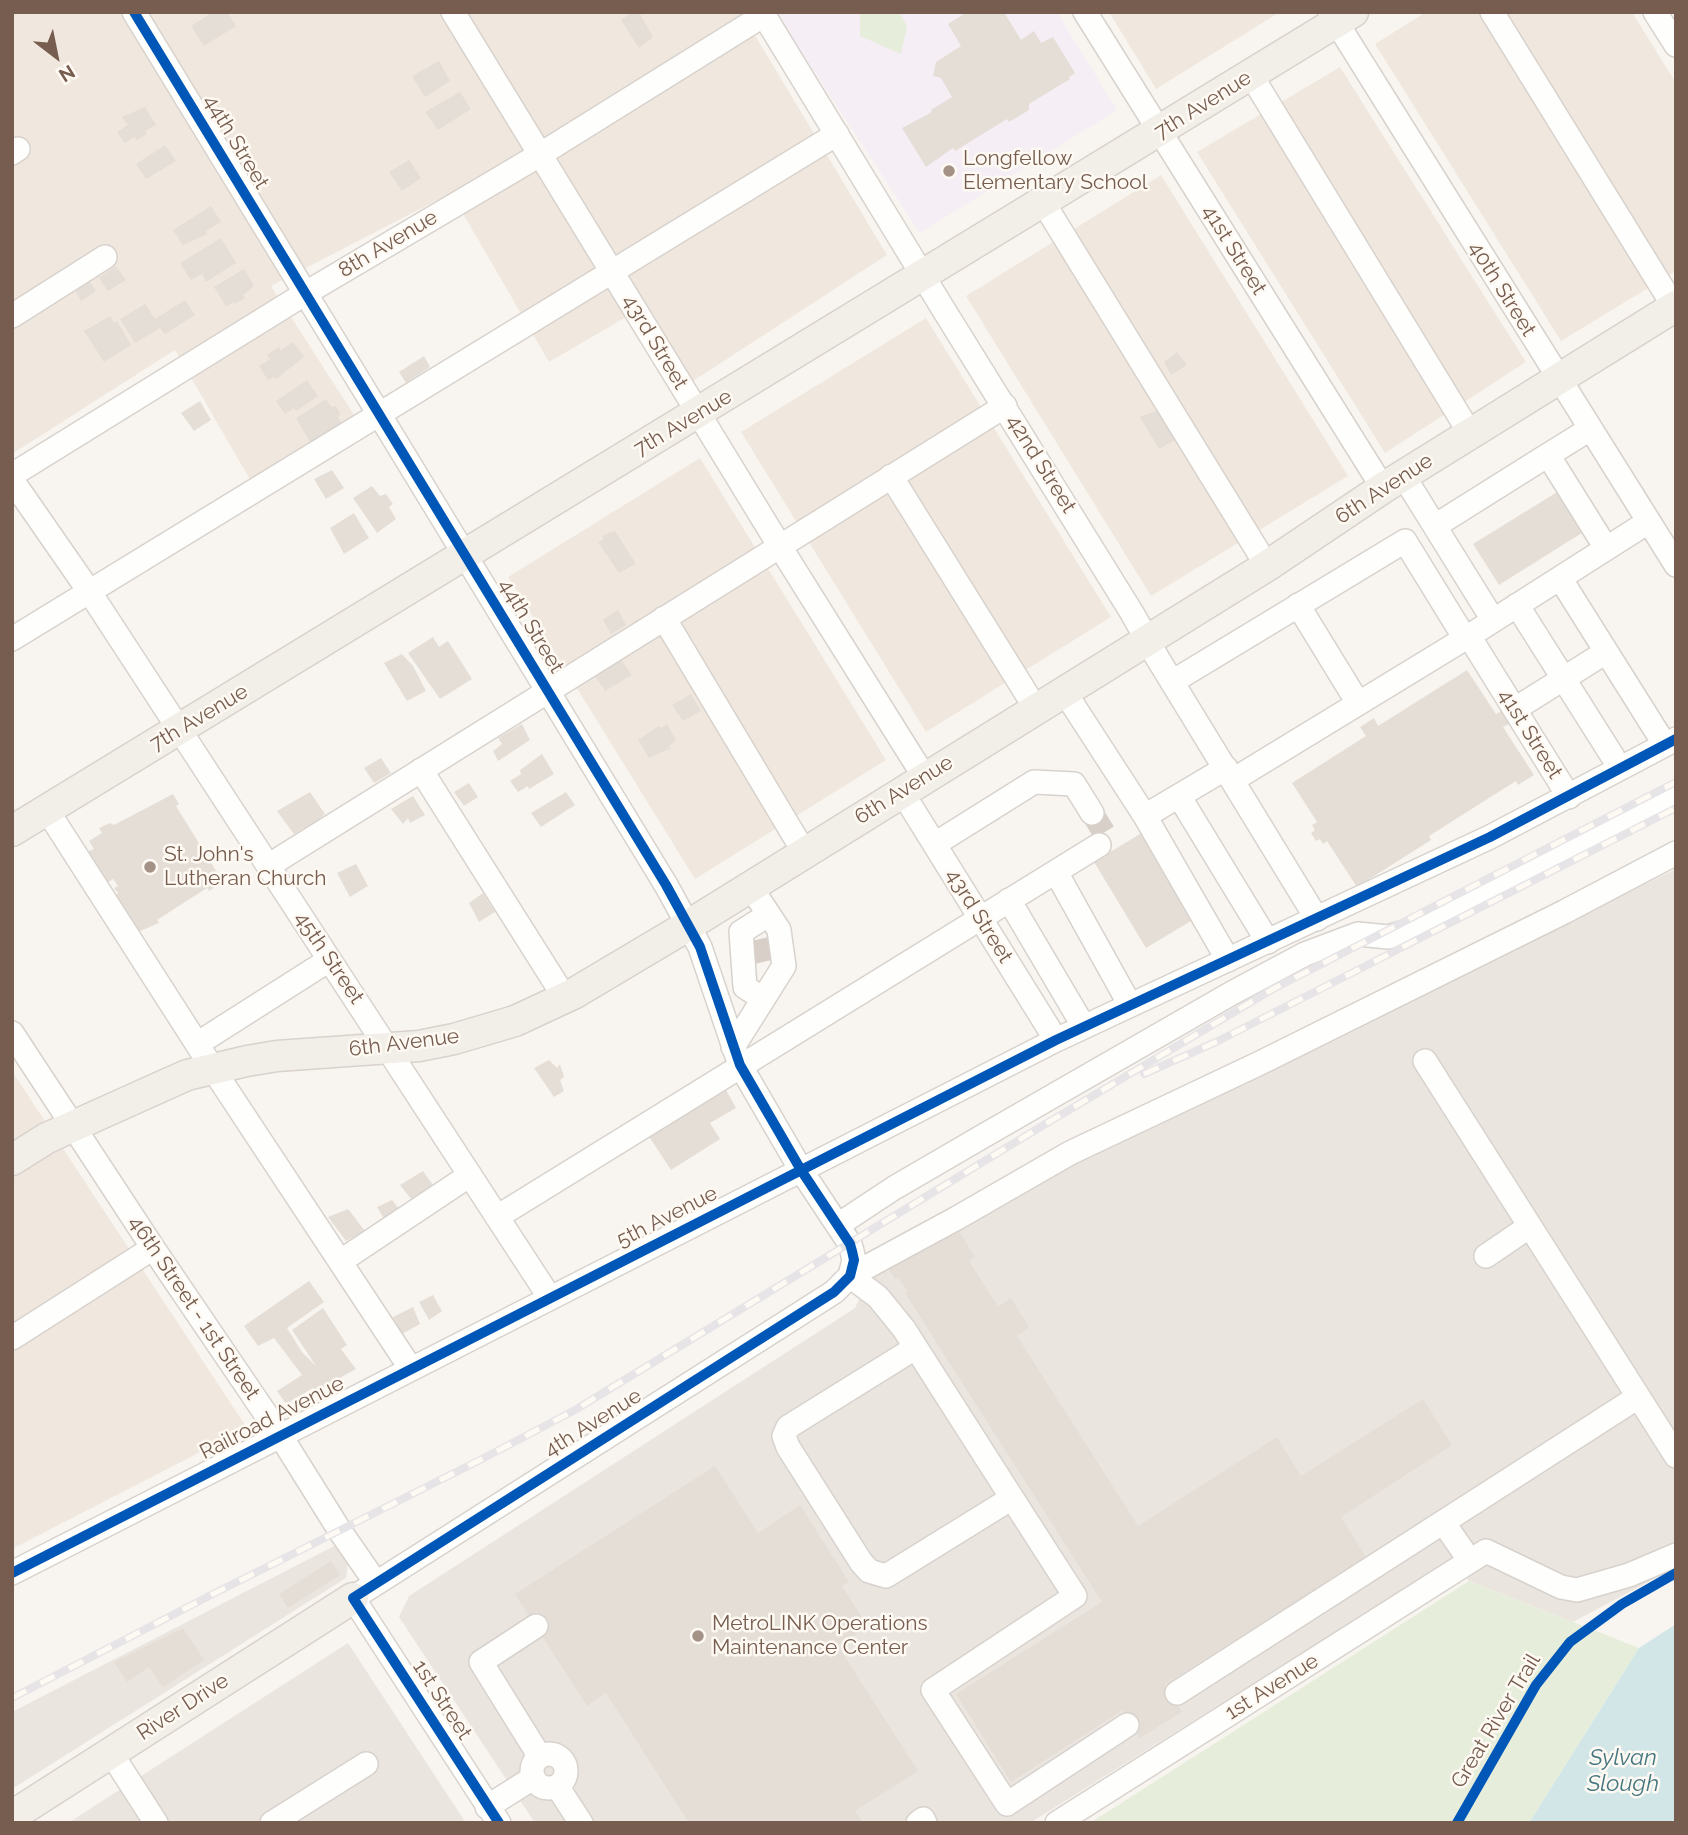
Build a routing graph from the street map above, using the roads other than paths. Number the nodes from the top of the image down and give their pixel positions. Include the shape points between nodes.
1 (134, 12) edge
2 (453, 12) edge
3 (1085, 12) edge
4 (1492, 12) edge
5 (1655, 12) edge
6 (763, 13) edge
7 (1340, 16) edge
8 (1676, 45) edge
9 (1251, 75) junction
10 (1159, 132) junction
11 (837, 134) junction
12 (541, 154) junction
13 (1044, 202) junction
14 (104, 257) dead end
15 (611, 272) junction
16 (923, 276) junction
17 (306, 293) junction
18 (1675, 308) edge
19 (12, 316) edge
20 (1558, 379) junction
21 (1005, 405) junction
22 (698, 414) junction
23 (380, 415) junction
24 (1590, 429) junction
25 (1471, 435) junction
26 (1548, 455) junction
27 (891, 476) junction
28 (12, 478) edge
29 (1393, 482) junction
30 (1648, 522) junction
31 (1435, 526) junction
32 (779, 545) junction
33 (1606, 548) junction
34 (466, 556) junction
35 (1676, 565) edge
36 (1267, 566) junction
37 (1560, 578) junction
38 (89, 591) junction
39 (1298, 605) junction
40 (1517, 605) junction
41 (664, 618) junction
42 (1493, 620) junction
43 (1469, 636) junction
44 (12, 639) edge
45 (1148, 640) junction
46 (1606, 652) junction
47 (1563, 679) junction
48 (1172, 681) junction
49 (547, 691) junction
50 (1064, 691) junction
51 (1358, 704) junction
52 (1035, 709) junction
53 (1515, 709) junction
54 (179, 730) junction
55 (1670, 742) edge
56 (1613, 757) dead end
57 (421, 770) junction
58 (1229, 774) junction
59 (913, 785) junction
60 (1676, 794) edge
61 (1179, 796) junction
62 (1569, 797) junction
63 (47, 810) junction
64 (1092, 813) tunnel mouth
65 (1144, 816) junction
66 (12, 831) edge
67 (935, 844) junction
68 (1099, 845) dead end
69 (804, 852) junction
70 (1676, 853) edge
71 (268, 866) junction
72 (1055, 872) junction
73 (750, 886) junction
74 (1009, 900) junction
75 (768, 915) junction
76 (980, 917) junction
77 (1317, 919) junction
78 (689, 925) junction
79 (1268, 942) junction
80 (762, 950) junction
81 (329, 960) junction
82 (1228, 960) junction
83 (713, 986) junction
84 (754, 993) junction
85 (565, 998) junction
86 (1130, 1005) junction
87 (1084, 1027) junction
88 (12, 1033) edge
89 (1056, 1040) junction
90 (197, 1044) junction
91 (387, 1048) junction
92 (736, 1056) junction
93 (1425, 1060) dead end
94 (213, 1069) junction
95 (74, 1127) junction
96 (12, 1160) edge
97 (801, 1170) junction
98 (470, 1174) junction
99 (497, 1216) junction
100 (838, 1225) junction
101 (1530, 1226) junction
102 (153, 1248) junction
103 (1486, 1256) dead end
104 (341, 1261) junction
105 (850, 1276) junction
106 (550, 1298) junction
107 (12, 1338) edge
108 (915, 1348) junction
109 (411, 1369) junction
110 (1638, 1397) junction
111 (281, 1435) junction
112 (1676, 1456) edge
113 (1012, 1499) junction
114 (1443, 1522) junction
115 (1676, 1555) edge
116 (1478, 1556) junction
117 (12, 1573) edge
118 (365, 1590) junction
119 (536, 1626) dead end
120 (1177, 1693) dead end
121 (1127, 1725) dead end
122 (111, 1753) junction
123 (366, 1764) dead end
124 (536, 1767) junction
125 (493, 1815) edge
126 (12, 1816) edge
127 (156, 1823) edge
128 (272, 1823) edge
129 (581, 1823) edge
130 (918, 1823) edge
131 (925, 1823) edge
132 (1057, 1823) edge

1 - 17 street, 44th Street
2 - 12 street, 43rd Street
3 - 10 street, 41st Street
4 - 18 street
5 - 8 street
6 - 11 street, 42nd Street
6 - 12 street, 8th Avenue
7 - 9 main road, 7th Avenue
7 - 20 street, 40th Street
9 - 10 main road, 7th Avenue
9 - 25 street
10 - 13 main road, 7th Avenue
10 - 29 street, 41st Street
11 - 15 street
11 - 16 street, 42nd Street
12 - 15 street, 43rd Street
12 - 17 street, 8th Avenue
13 - 16 main road, 7th Avenue
13 - 36 street
14 - 19 street
15 - 22 street, 43rd Street
15 - 23 street
16 - 21 street, 42nd Street
16 - 22 main road, 7th Avenue
17 - 23 street, 44th Street
17 - 28 street, 8th Avenue
18 - 20 main road, 6th Avenue
20 - 24 street, 40th Street
20 - 25 main road, 6th Avenue
21 - 27 street
21 - 45 street, 42nd Street
22 - 32 street, 43rd Street
22 - 34 main road, 7th Avenue
23 - 34 street, 44th Street
23 - 38 street
24 - 26 street
24 - 30 street, 40th Street
25 - 29 main road, 6th Avenue
26 - 31 street
26 - 33 street
27 - 32 street
27 - 52 street
28 - 38 street, 45th Street
29 - 31 street, 41st Street
29 - 36 main road, 6th Avenue
30 - 33 street
30 - 35 street, 40th Street
31 - 42 street, 41st Street
32 - 41 street
32 - 59 street, 43rd Street
33 - 37 street
34 - 49 street, 44th Street
34 - 54 main road, 7th Avenue
36 - 45 main road, 6th Avenue
37 - 40 street
37 - 46 street
38 - 44 street
38 - 54 street, 45th Street
39 - 43 street, 41st Street via 1405,541 1461,632
39 - 48 street
39 - 51 street
40 - 42 street
40 - 47 street
41 - 49 street
41 - 69 street
42 - 43 street
43 - 51 street
43 - 53 street, 41st Street
45 - 48 street, 42nd Street
45 - 50 main road, 6th Avenue
46 - 47 street
46 - 55 street
47 - 53 street
47 - 56 street
48 - 58 street, 42nd Street
49 - 57 street
49 - 78 street, 44th Street
50 - 52 main road, 6th Avenue
50 - 65 street
51 - 58 street
52 - 59 main road, 6th Avenue
53 - 62 street, 41st Street
54 - 63 main road, 7th Avenue
54 - 71 street, 45th Street
55 - 62 street, 5th Avenue
57 - 71 street
57 - 85 street
58 - 61 street
58 - 77 street, 42nd Street
59 - 67 street, 43rd Street
59 - 69 main road, 6th Avenue
60 - 100 street via 1408,931 1388,937 1358,934 1305,954 985,1135
61 - 65 street
61 - 79 street
62 - 77 street, 5th Avenue
63 - 66 main road, 7th Avenue
63 - 90 street
64 - 67 street via 1074,784 1034,782
65 - 82 street
67 - 76 street, 43rd Street
68 - 72 street
69 - 73 main road, 6th Avenue
70 - 105 street, 4th Avenue via 1260,1063 1070,1153
71 - 81 street, 45th Street
72 - 74 street
72 - 86 street
73 - 75 street
73 - 78 main road, 6th Avenue
74 - 76 street
74 - 87 street
75 - 80 street via 779,930
75 - 80 street via 741,932
76 - 89 street, 43rd Street
76 - 92 street
77 - 79 street, 5th Avenue
78 - 83 street, 44th Street
78 - 85 main road, 6th Avenue
79 - 82 street, 5th Avenue
80 - 84 street
80 - 84 street via 785,966
81 - 90 street
81 - 91 street, 45th Street
82 - 86 street, 5th Avenue
83 - 84 street
83 - 92 street, 44th Street
84 - 92 street
85 - 91 main road, 6th Avenue via 515,1021 464,1036
86 - 87 street, 5th Avenue
87 - 89 street, 5th Avenue
88 - 95 street, 46th Street - 1st Street
89 - 97 street, 5th Avenue
90 - 94 street
91 - 94 main road, 6th Avenue via 277,1056
91 - 98 street, 45th Street
92 - 97 street, 44th Street
92 - 99 street
93 - 101 street
94 - 95 main road, 6th Avenue via 159,1086
94 - 104 street
95 - 96 main road
95 - 102 street, 46th Street - 1st Street
97 - 100 street, 44th Street
97 - 106 street, 5th Avenue
98 - 99 street, 45th Street
98 - 104 street
99 - 106 street, 45th Street
100 - 105 street, 44th Street via 852,1251
101 - 103 street
101 - 110 street
102 - 107 street
102 - 111 street, 46th Street - 1st Street
104 - 109 street
105 - 108 street via 878,1297
105 - 118 street, 4th Avenue via 834,1292
106 - 109 street, Railroad Avenue
108 - 113 street
108 - 113 street via 788,1427 785,1436 861,1562 886,1576
109 - 111 street, Railroad Avenue
110 - 112 street
110 - 114 street
111 - 117 street, Railroad Avenue
111 - 118 street, 46th Street - 1st Street via 340,1531
113 - 121 street via 1075,1596 933,1690 1007,1804
114 - 116 street
114 - 120 street
115 - 116 street via 1577,1590
116 - 132 street, 1st Avenue
118 - 122 main road, River Drive
118 - 125 street, 1st Street
119 - 124 street via 481,1662
122 - 126 main road, River Drive
122 - 127 street
123 - 128 street
124 - 125 street
124 - 129 street via 551,1753 564,1762 565,1777 557,1786
130 - 131 street via 923,1819

